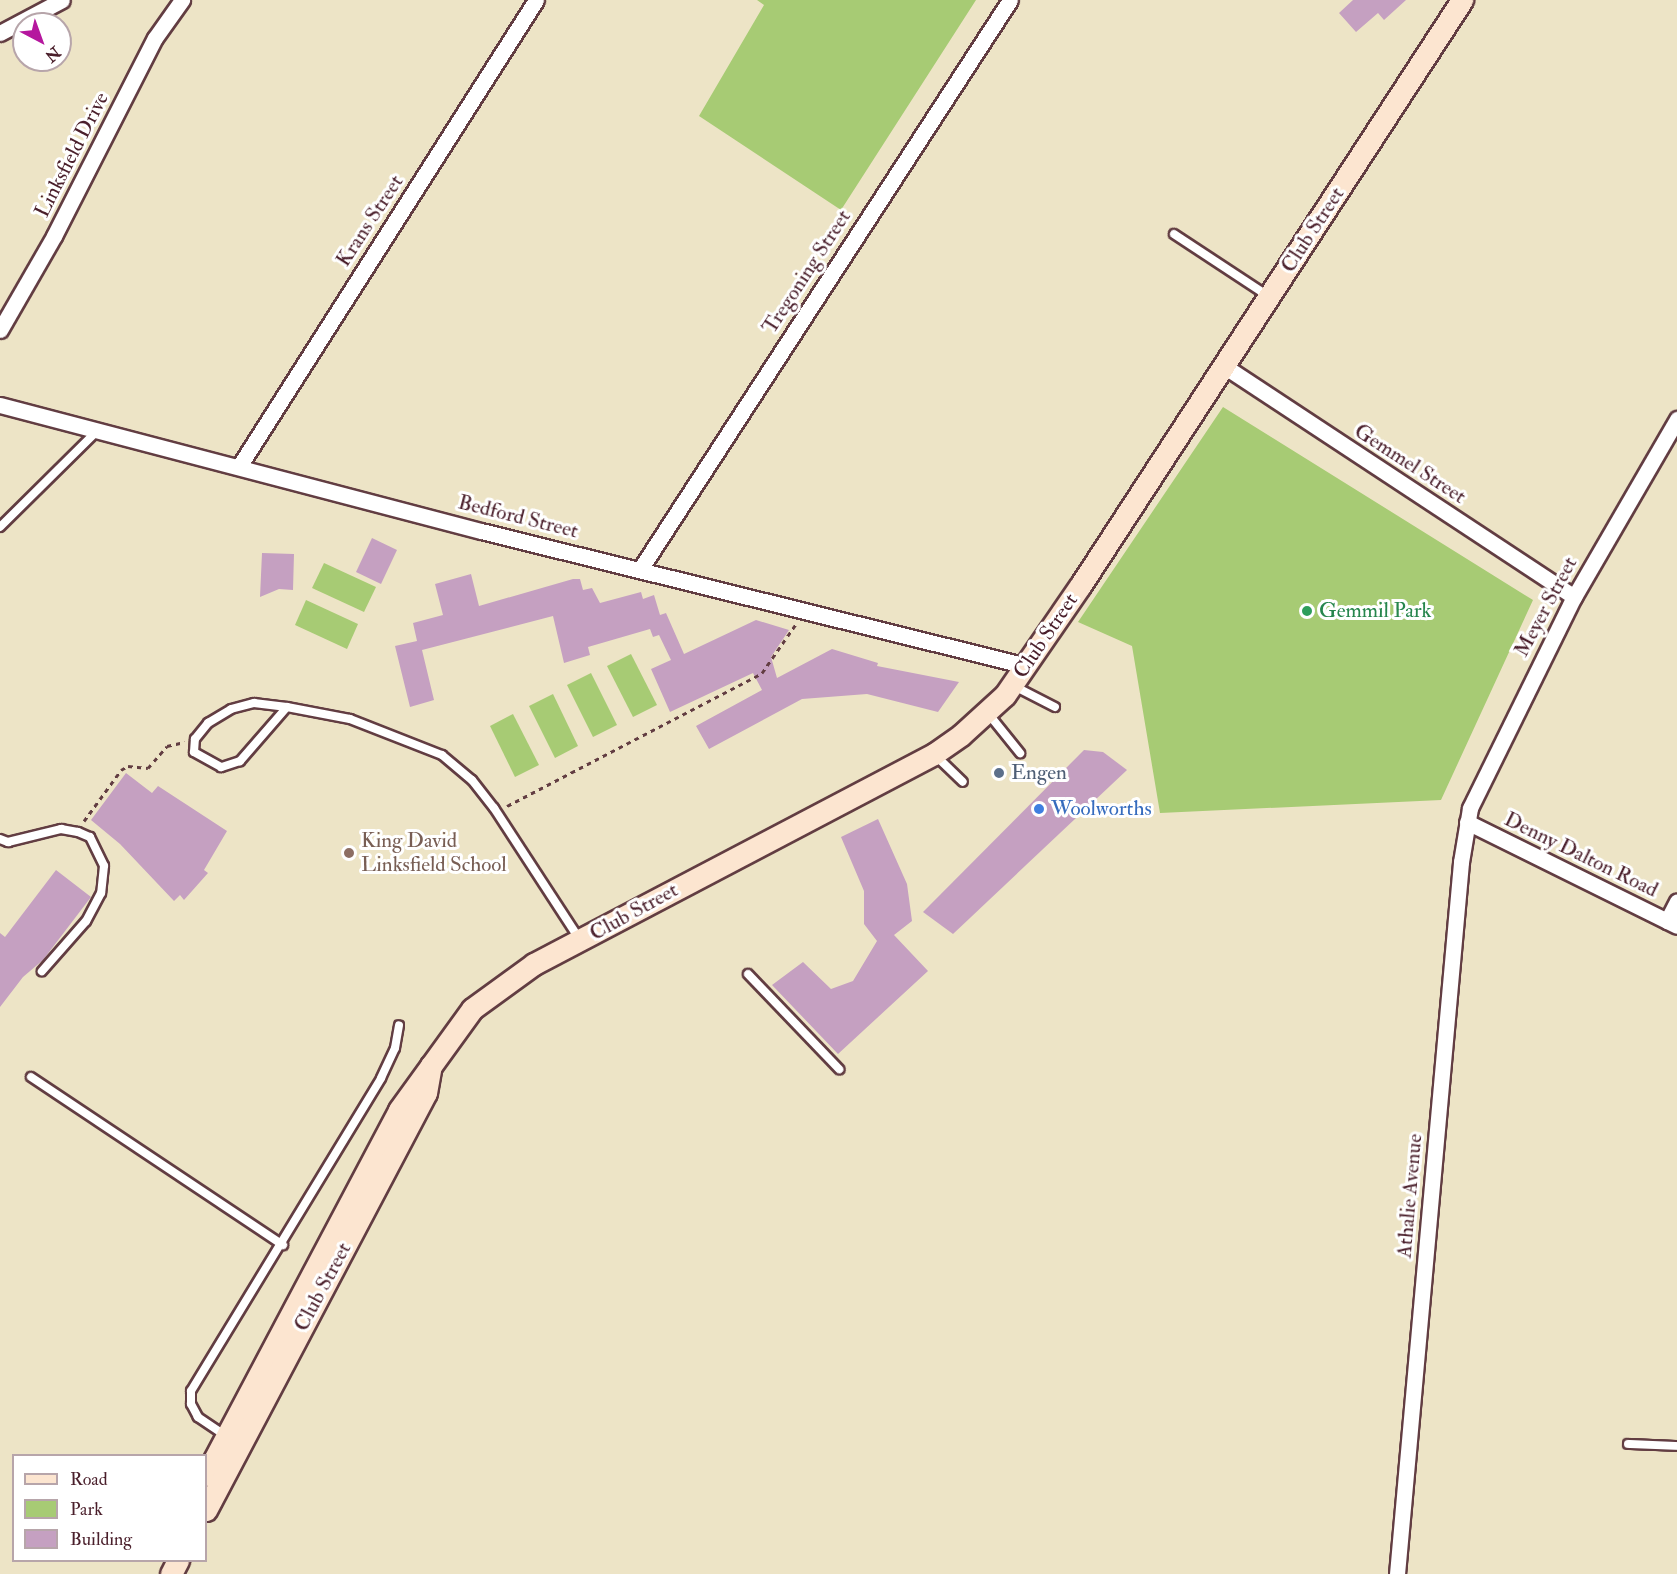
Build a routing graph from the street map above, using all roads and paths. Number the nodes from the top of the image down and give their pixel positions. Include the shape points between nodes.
1 (62, 0) edge
2 (182, 0) edge
3 (536, 0) edge
4 (1010, 0) edge
5 (1462, 0) edge
6 (0, 33) edge
7 (1174, 234) dead end
8 (1269, 297) junction
9 (0, 330) edge
10 (1224, 366) junction
11 (0, 405) edge
12 (1677, 419) edge
13 (98, 429) junction
14 (240, 465) junction
15 (0, 526) edge
16 (641, 568) junction
17 (1574, 597) junction
18 (806, 610) junction
19 (1027, 666) junction
20 (1012, 685) junction
21 (287, 707) junction
22 (1055, 707) dead end
23 (987, 712) junction
24 (195, 739) junction
25 (1020, 753) dead end
26 (933, 754) junction
27 (963, 782) dead end
28 (496, 812) junction
29 (1467, 822) junction
30 (90, 837) junction
31 (0, 839) edge
32 (1677, 901) edge
33 (1672, 924) edge
34 (581, 941) junction
35 (42, 971) dead end
36 (748, 974) dead end
37 (399, 1025) dead end
38 (839, 1069) dead end
39 (31, 1077) dead end
40 (283, 1245) junction
41 (233, 1440) junction
42 (1628, 1444) dead end
43 (1677, 1446) edge
44 (207, 1474) edge
45 (207, 1507) edge
46 (1397, 1574) edge

1 - 6 street
2 - 9 street, Linksfield Drive via 155,38 54,236
3 - 14 street, Krans Street
4 - 16 street, Tregoning Street
5 - 8 main road, Club Street
7 - 8 lane
8 - 10 main road, Club Street
10 - 17 street, Gemmel Street
10 - 19 main road, Club Street
11 - 13 street, Bedford Street
12 - 17 street, Meyer Street
13 - 14 street, Bedford Street
13 - 15 lane
14 - 16 street, Bedford Street via 481,531
16 - 18 street, Bedford Street
17 - 29 street, Meyer Street via 1481,781
18 - 19 street, Bedford Street
18 - 28 path via 762,673
19 - 20 main road, Club Street
20 - 22 lane
20 - 23 main road, Club Street
21 - 24 lane via 254,703 231,709 207,723
21 - 24 lane via 240,761 221,767 206,762 194,752
21 - 28 lane via 350,719 442,755 472,780
23 - 25 lane
23 - 26 main road, Club Street
24 - 30 path via 167,746 148,768 128,766 121,770 84,819
26 - 27 lane
26 - 34 main road, Club Street
28 - 34 lane
29 - 33 street, Denny Dalton Road
29 - 46 street, Athalie Avenue
30 - 31 lane via 61,830 8,842
30 - 35 lane via 104,866 101,893 86,921
32 - 33 street
34 - 41 main road, Club Street via 534,964 490,993 432,1062 426,1093
36 - 38 lane
37 - 40 lane via 395,1048 381,1078
39 - 40 lane
40 - 41 lane via 191,1391 191,1404 198,1417
41 - 44 main road, Club Street
41 - 45 main road, Club Street
42 - 43 lane

